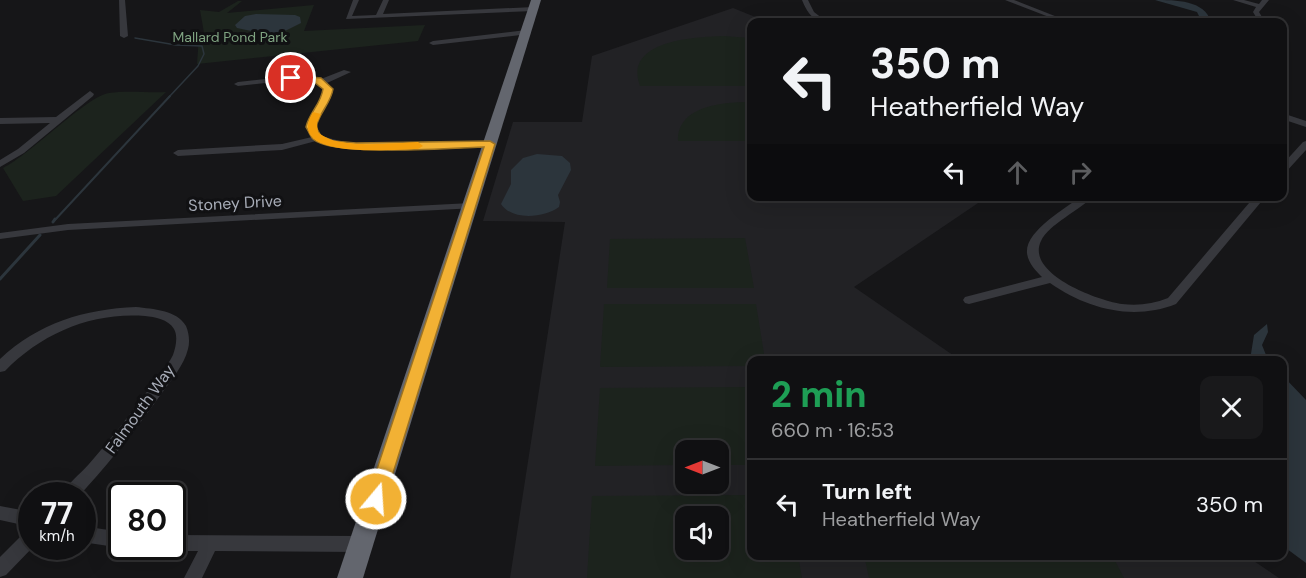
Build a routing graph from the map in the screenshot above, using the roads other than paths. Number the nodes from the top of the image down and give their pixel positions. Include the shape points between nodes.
1 (123, 0) edge
2 (356, 0) edge
3 (386, 0) edge
4 (805, 0) edge
5 (1008, 0) edge
6 (1236, 0) edge
7 (1263, 3) edge
8 (535, 5) edge
9 (380, 16) junction
10 (818, 18) edge
11 (1056, 18) edge
12 (1260, 18) edge
13 (526, 32) junction
14 (124, 36) dead end
15 (433, 43) dead end
16 (347, 72) dead end
17 (322, 82) junction
18 (238, 84) dead end
19 (90, 94) dead end
20 (1287, 118) edge
21 (57, 120) junction
22 (0, 122) edge
23 (1306, 124) edge
24 (317, 138) junction
25 (490, 144) junction
26 (1306, 144) edge
27 (178, 153) dead end
28 (0, 164) edge
29 (1287, 165) edge
30 (1083, 201) edge
31 (1257, 201) edge
32 (471, 206) junction
33 (0, 236) edge
34 (1052, 279) junction
35 (969, 300) dead end
36 (0, 367) edge
37 (82, 482) edge
38 (0, 513) edge
39 (18, 517) edge
40 (186, 543) edge
41 (210, 544) junction
42 (361, 544) junction
43 (18, 550) edge
44 (0, 569) edge
45 (193, 578) edge
46 (350, 578) edge

1 - 14 street
2 - 9 street via 348,18
3 - 9 street
4 - 10 street
5 - 11 street
6 - 7 street
7 - 12 street via 1256,12
8 - 9 street via 490,15
8 - 13 highway
13 - 15 street
13 - 25 highway
16 - 17 street
17 - 18 street via 291,78
17 - 24 street via 328,93 312,123
19 - 21 street
20 - 23 street
21 - 22 street
21 - 28 street
24 - 25 street via 348,146
24 - 27 street via 282,147
25 - 32 highway
26 - 29 street
30 - 34 street via 1035,241 1036,261
31 - 34 street via 1172,301 1159,306 1139,309 1107,305
32 - 33 street, Stoney Drive via 68,227
32 - 42 highway
34 - 35 street
36 - 37 street, Falmouth Way via 35,338 70,321 134,311 174,320 183,340 180,354 124,436
38 - 39 street
40 - 41 street
41 - 42 street
41 - 45 street
42 - 46 highway
43 - 44 street

